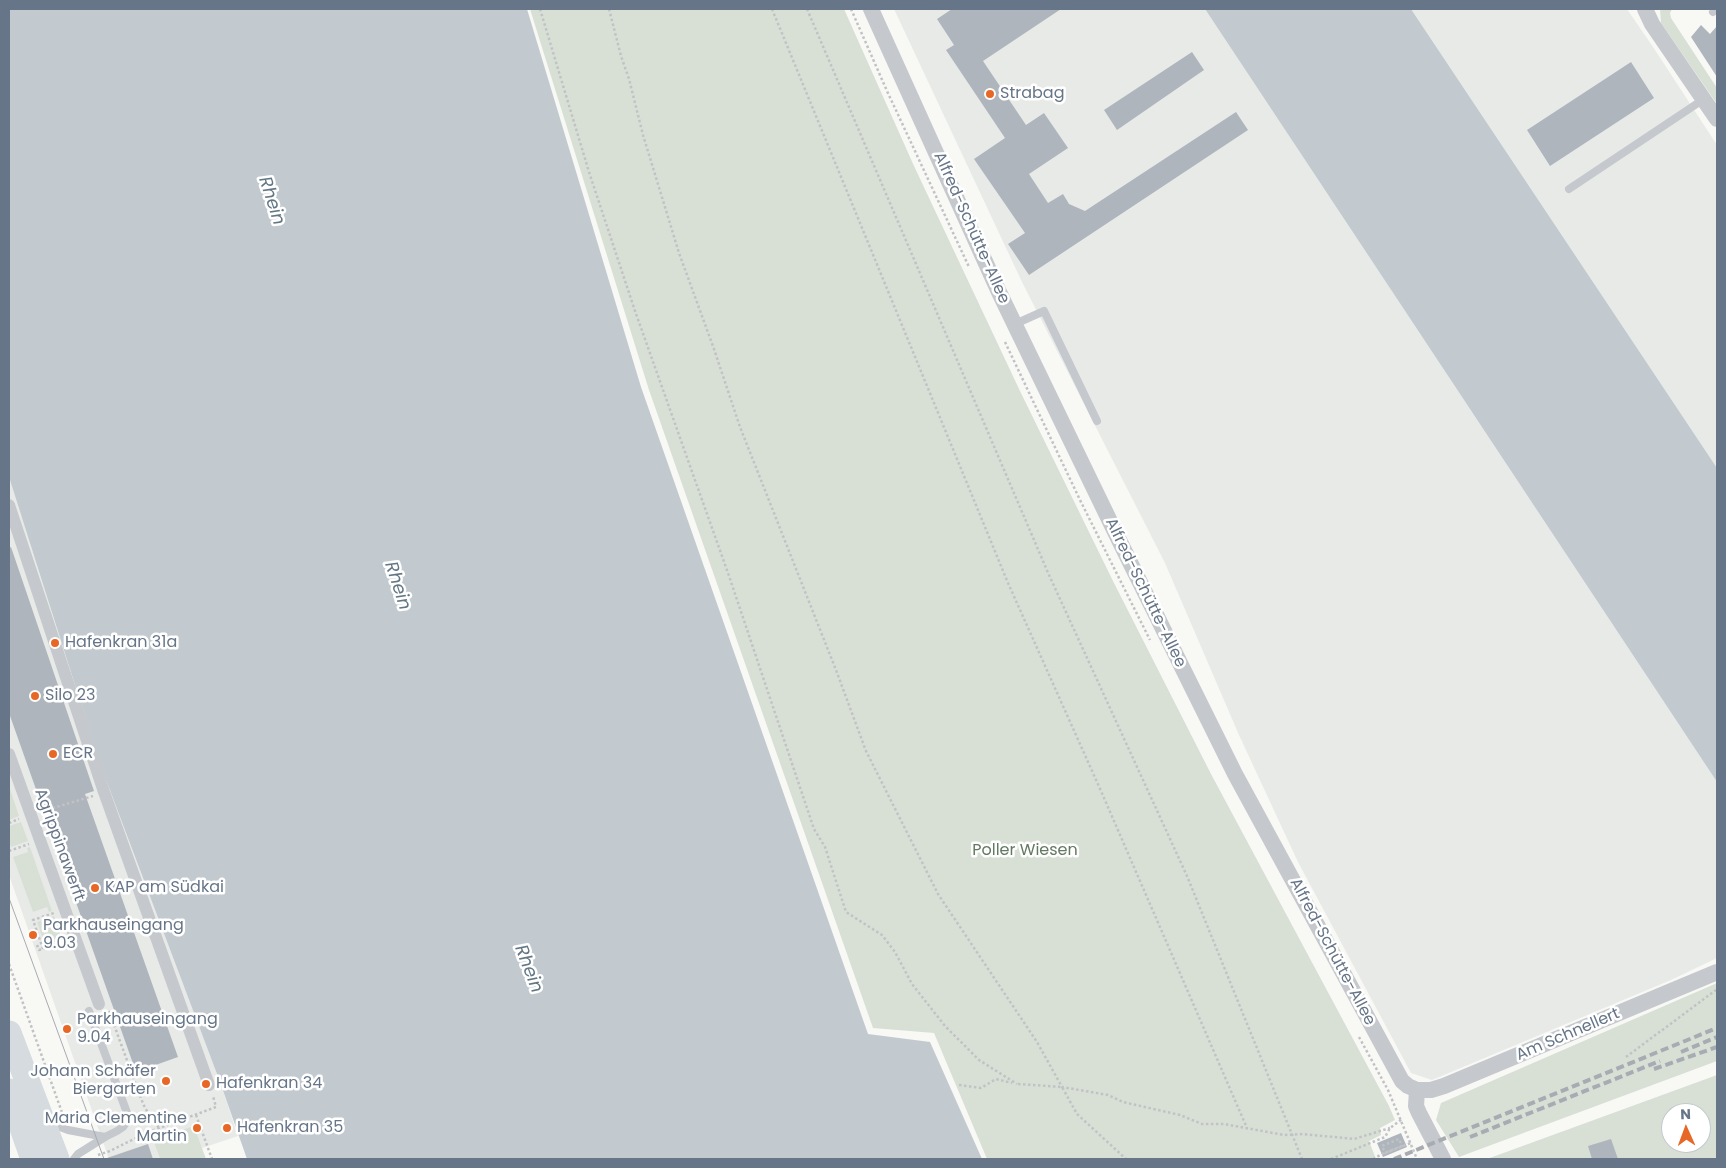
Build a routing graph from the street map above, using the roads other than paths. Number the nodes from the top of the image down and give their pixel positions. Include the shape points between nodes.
1 (871, 9) edge
2 (1645, 9) edge
3 (1704, 99) junction
4 (1717, 119) edge
5 (1569, 189) dead end
6 (1015, 324) junction
7 (1097, 421) dead end
8 (9, 505) edge
9 (9, 754) edge
10 (1713, 974) edge
11 (94, 1008) joint
12 (9, 1033) edge
13 (209, 1085) road end
14 (1418, 1090) junction
15 (9, 1091) edge
16 (41, 1120) junction
17 (105, 1137) junction
18 (33, 1159) edge
19 (56, 1159) edge
20 (74, 1159) edge
21 (1443, 1159) edge

1 - 6 street, Alfred-Schütte-Allee
2 - 3 street
3 - 4 street
3 - 5 lane
6 - 7 lane via 1044,311
6 - 14 street, Alfred-Schütte-Allee via 1235,774 1402,1081
8 - 13 street via 104,792
9 - 11 street, Agrippinawerft via 76,937
10 - 14 street, Am Schnellert via 1444,1086
11 - 17 lane via 128,1118 123,1127
12 - 16 main road
14 - 21 street via 1418,1113
15 - 18 main road
16 - 17 lane via 68,1130
16 - 19 main road
17 - 20 lane

